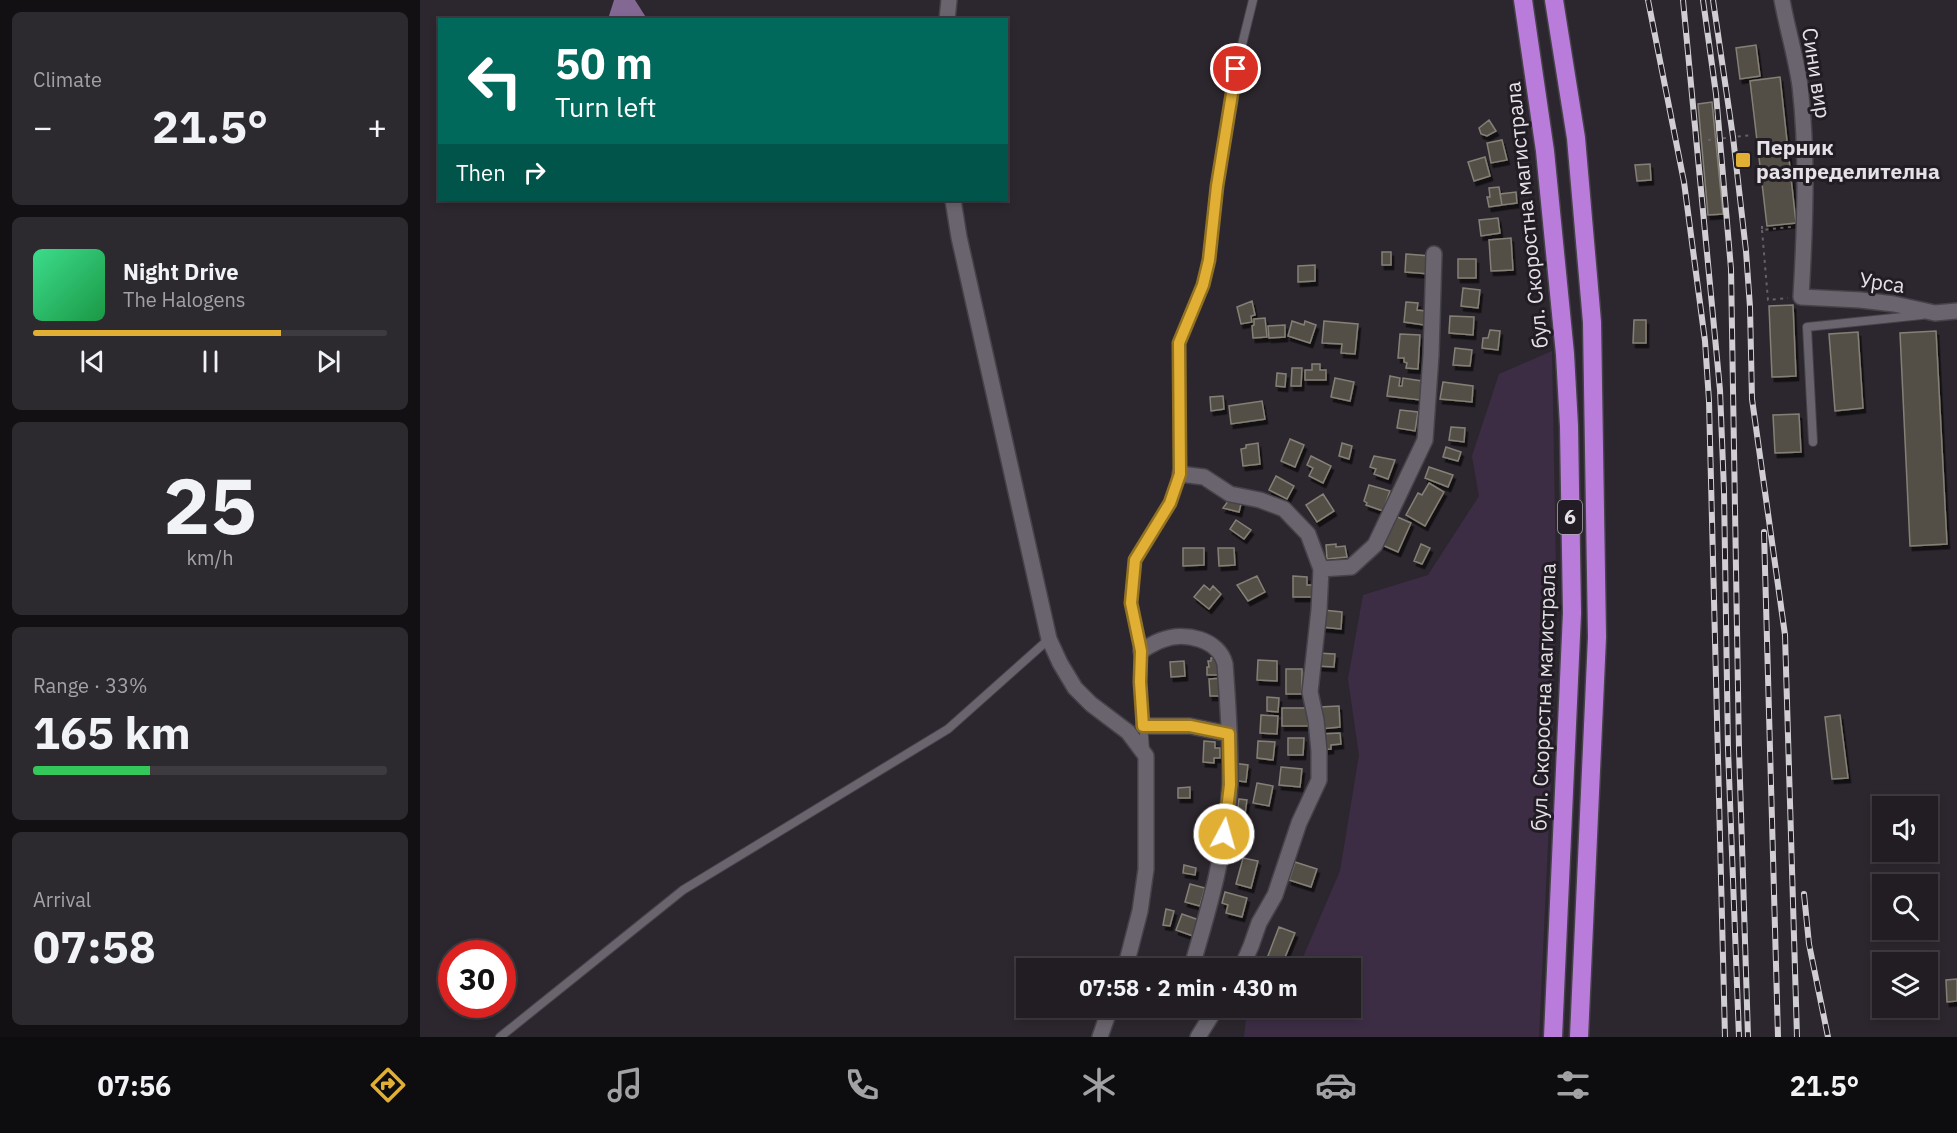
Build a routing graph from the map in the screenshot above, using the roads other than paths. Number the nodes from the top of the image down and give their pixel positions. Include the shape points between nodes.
1 (950, 0) edge
2 (1253, 0) edge
3 (1522, 0) edge
4 (1554, 0) edge
5 (1782, 0) edge
6 (947, 18) edge
7 (953, 201) edge
8 (1434, 254) dead end
9 (1794, 298) joint
10 (1957, 311) edge
11 (1935, 313) junction
12 (1813, 442) dead end
13 (1180, 474) junction
14 (1321, 569) junction
15 (1049, 639) junction
16 (1141, 651) junction
17 (1143, 726) junction
18 (1229, 734) junction
19 (1146, 756) junction
20 (1128, 958) edge
21 (1194, 958) edge
22 (1245, 958) edge
23 (1107, 1018) edge
24 (1210, 1018) edge
25 (500, 1037) edge
26 (1100, 1037) edge
27 (1198, 1037) edge
28 (1553, 1037) edge
29 (1579, 1037) edge

1 - 6 street
2 - 13 lane via 1236,69 1209,260 1179,343
3 - 28 highway, бул. Скоростна магистрала / 6 via 1547,162 1569,426 1572,613
4 - 29 highway, 6 via 1576,138 1592,334 1597,637
5 - 9 street, Сини вир via 1804,126 1805,230
7 - 15 street
8 - 14 street via 1425,440 1375,545 1351,567
9 - 11 street, Урса via 1860,300
10 - 11 street, Урса
11 - 12 lane via 1807,327
13 - 14 street via 1204,477 1230,494 1284,509 1308,534
13 - 16 lane via 1170,503 1135,560 1131,603
14 - 22 street via 1310,692 1316,720 1319,780 1299,823 1275,895
15 - 19 street via 1075,688 1128,732
15 - 25 lane via 948,729 683,890
16 - 17 lane
16 - 18 street via 1163,639 1182,636 1199,638 1217,648 1225,664
17 - 18 street via 1190,726
17 - 19 lane
18 - 21 street via 1230,785 1224,834 1213,897
19 - 20 street via 1146,869
23 - 26 street
24 - 27 street

